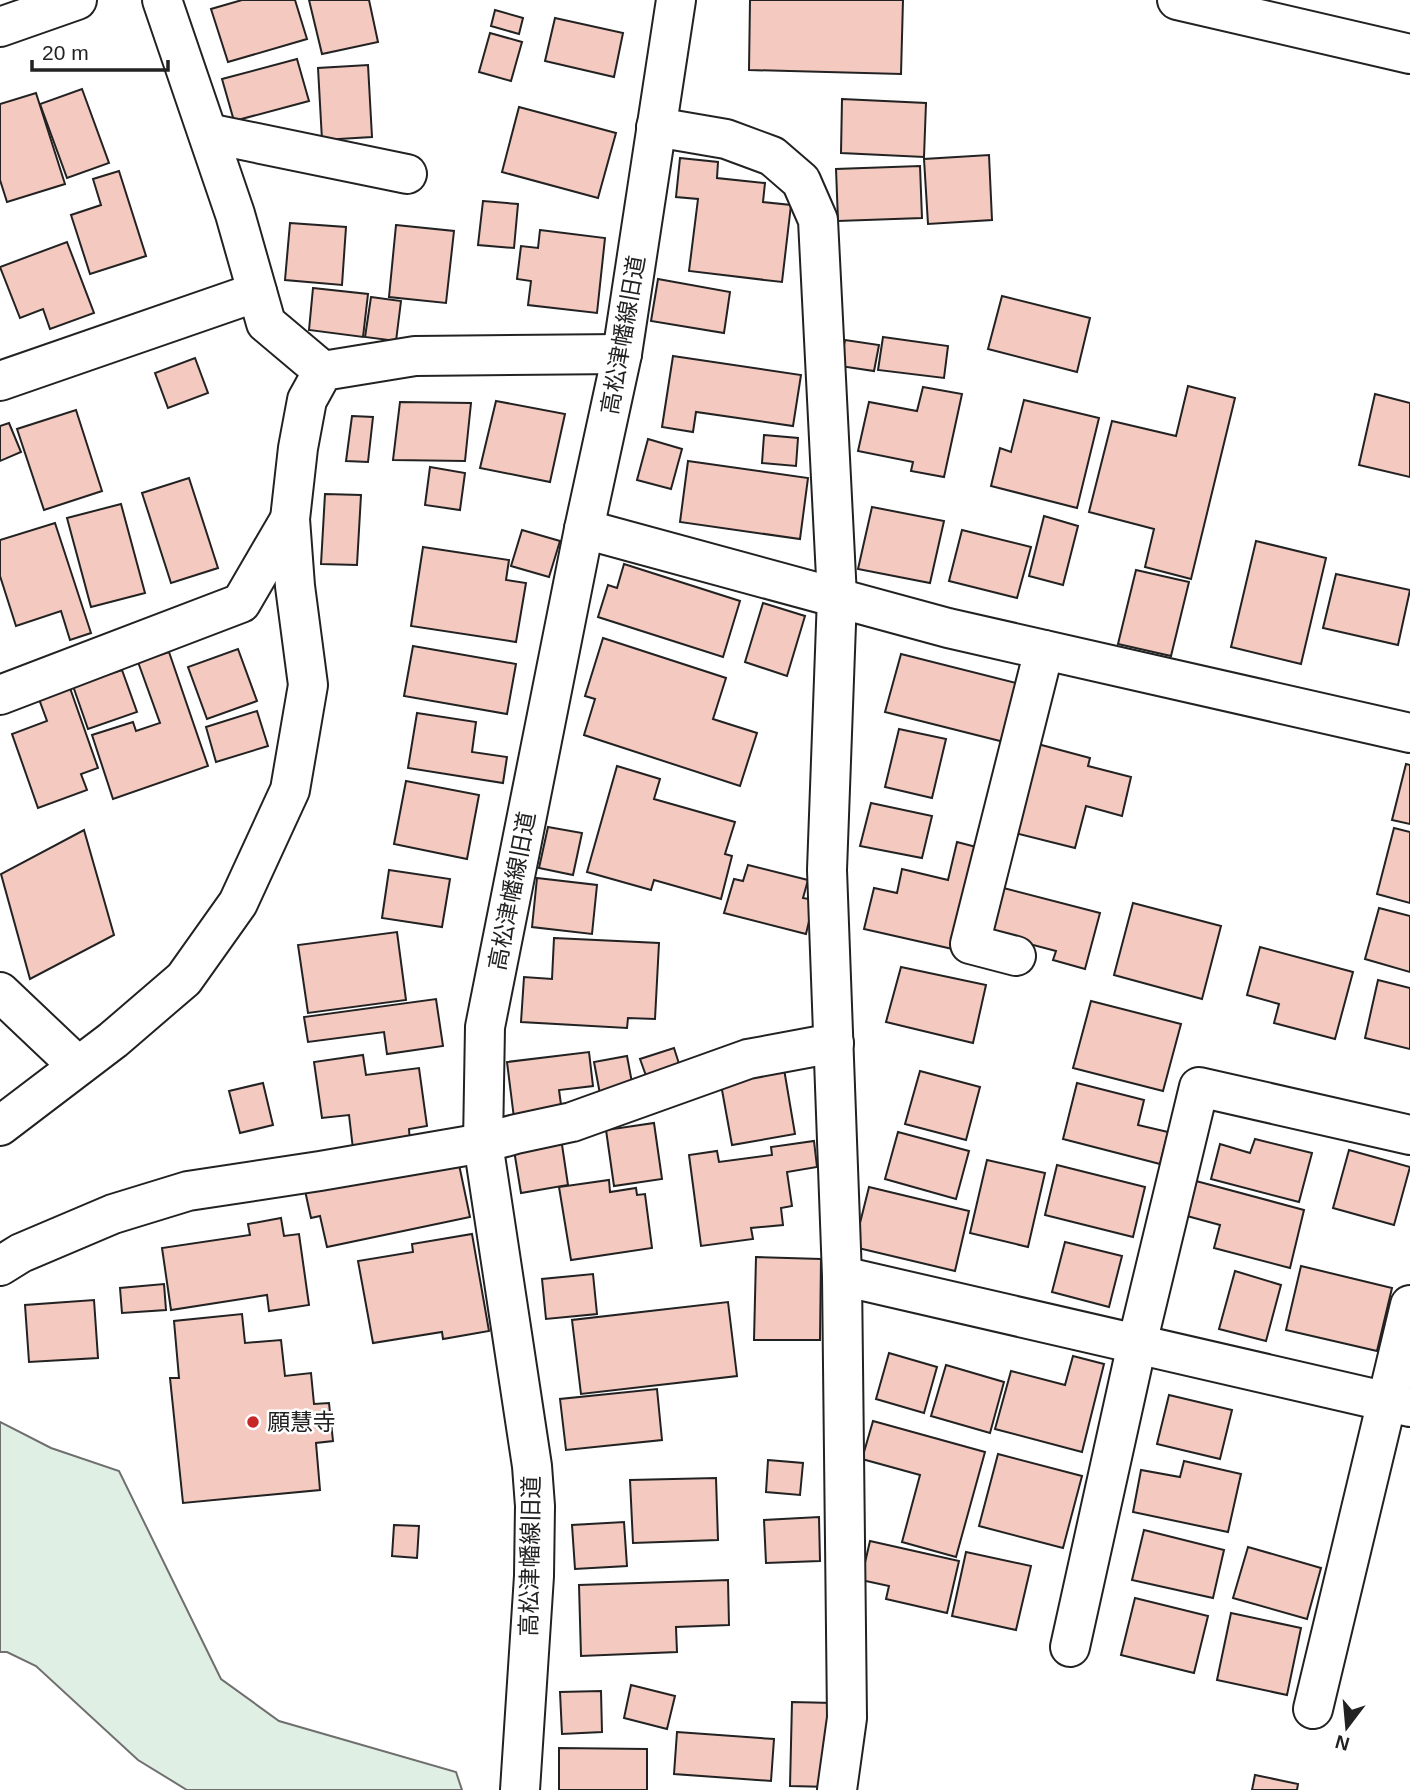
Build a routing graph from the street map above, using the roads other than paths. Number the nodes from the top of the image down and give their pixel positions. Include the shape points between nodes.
1 (77, 0) edge
2 (162, 0) edge
3 (676, 0) edge
4 (1177, 0) edge
5 (0, 27) edge
6 (1410, 54) edge
7 (656, 127) junction
8 (208, 133) junction
9 (407, 174) dead end
10 (257, 292) junction
11 (622, 354) junction
12 (323, 371) junction
13 (0, 380) edge
14 (290, 519) junction
15 (584, 529) junction
16 (837, 597) junction
17 (1044, 650) junction
18 (0, 695) edge
19 (1410, 733) edge
20 (1016, 956) dead end
21 (0, 992) edge
22 (834, 1043) junction
23 (78, 1066) junction
24 (0, 1126) edge
25 (1410, 1135) edge
26 (482, 1143) junction
27 (0, 1266) edge
28 (842, 1276) junction
29 (1410, 1305) edge
30 (1137, 1345) junction
31 (1399, 1405) edge
32 (1070, 1647) dead end
33 (1313, 1709) dead end
34 (520, 1790) edge
35 (837, 1790) edge

1 - 5 street
2 - 8 street
3 - 7 street, 高松津幡線旧道
4 - 6 street
7 - 11 street, 高松津幡線旧道
7 - 16 street via 726,139 772,156 801,181 818,220
8 - 9 street
8 - 10 street
10 - 12 street via 266,323
10 - 13 street
11 - 12 street via 415,356
11 - 15 street, 高松津幡線旧道
12 - 14 street via 307,400
14 - 18 street via 241,603
14 - 23 street via 308,685 290,790 239,903 184,979
15 - 16 street
15 - 26 street, 高松津幡線旧道 via 485,1027
16 - 17 street
16 - 22 street via 828,870
17 - 19 street
17 - 20 street via 970,944
21 - 23 street
22 - 26 street via 748,1059 572,1122
22 - 28 street
23 - 24 street
25 - 30 street via 1199,1087
26 - 27 street via 188,1191 113,1214 22,1252
26 - 34 street, 高松津幡線旧道 via 535,1506
28 - 30 street
28 - 35 street via 848,1718
29 - 31 street
30 - 31 street
30 - 32 street
31 - 33 street

